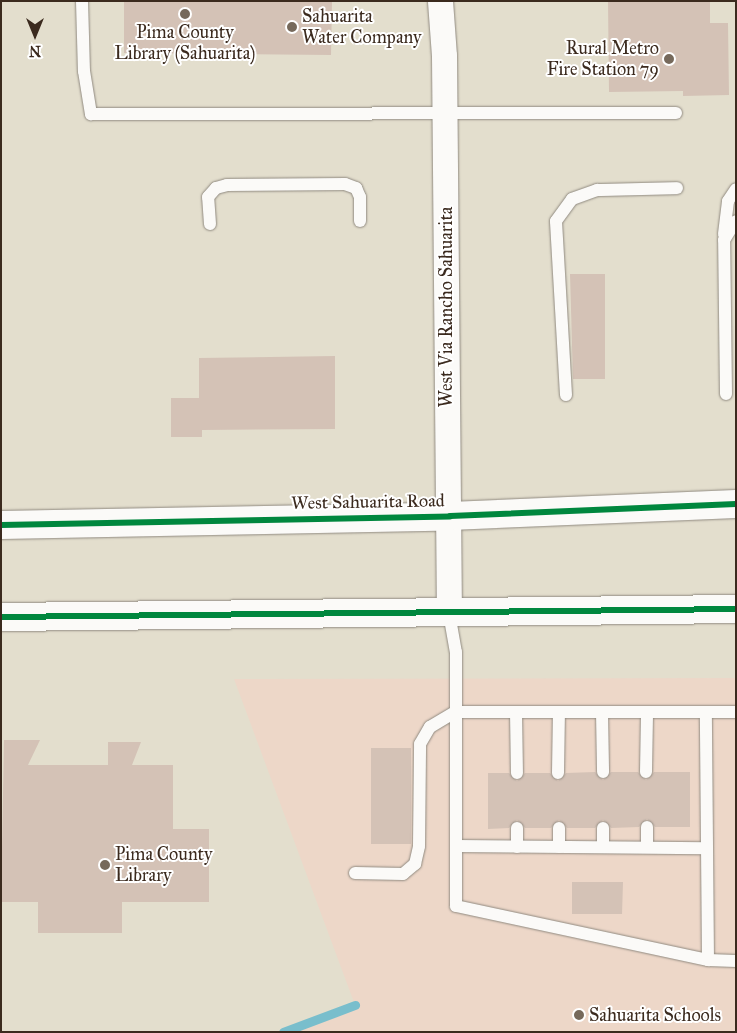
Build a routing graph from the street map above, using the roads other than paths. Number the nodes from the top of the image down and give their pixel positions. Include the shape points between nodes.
1 (82, 1) edge
2 (440, 1) edge
3 (444, 112) junction
4 (676, 113) dead end
5 (677, 188) dead end
6 (736, 189) edge
7 (736, 220) edge
8 (360, 221) dead end
9 (210, 224) dead end
10 (724, 240) junction
11 (726, 394) dead end
12 (566, 395) dead end
13 (736, 504) edge
14 (450, 516) junction
15 (1, 525) edge
16 (736, 609) edge
17 (449, 613) junction
18 (1, 617) edge
19 (455, 712) junction
20 (516, 712) junction
21 (559, 712) junction
22 (602, 712) junction
23 (647, 712) junction
24 (706, 712) junction
25 (736, 712) edge
26 (603, 772) dead end
27 (646, 772) dead end
28 (517, 773) dead end
29 (558, 773) dead end
30 (647, 827) dead end
31 (517, 828) dead end
32 (559, 828) dead end
33 (603, 828) dead end
34 (457, 846) junction
35 (517, 847) junction
36 (559, 847) junction
37 (603, 847) junction
38 (647, 847) junction
39 (707, 848) junction
40 (355, 873) dead end
41 (708, 960) junction
42 (736, 961) edge

1 - 3 lane via 84,71 91,114
2 - 3 street, West Via Rancho Sahuarita
3 - 4 lane
3 - 14 street, West Via Rancho Sahuarita
5 - 12 lane via 597,190 572,200 556,221
6 - 10 lane via 728,201
7 - 10 lane
8 - 9 lane via 360,197 356,188 346,184 227,185 216,188 208,197
10 - 11 lane
13 - 14 main road, West Sahuarita Road
14 - 15 main road, West Sahuarita Road
14 - 17 street, West Via Rancho Sahuarita
16 - 17 main road
17 - 18 main road
17 - 19 lane via 456,652
19 - 20 lane
19 - 34 lane
19 - 40 lane via 430,728 420,744 419,846 415,864 403,874
20 - 21 lane
20 - 28 lane
21 - 22 lane
21 - 29 lane
22 - 23 lane
22 - 26 lane
23 - 24 lane
23 - 27 lane
24 - 25 lane
24 - 39 lane
30 - 38 lane
31 - 35 lane
32 - 36 lane
33 - 37 lane
34 - 35 lane
34 - 41 lane via 456,906
35 - 36 lane
36 - 37 lane
37 - 38 lane
38 - 39 lane
39 - 41 lane
41 - 42 lane

